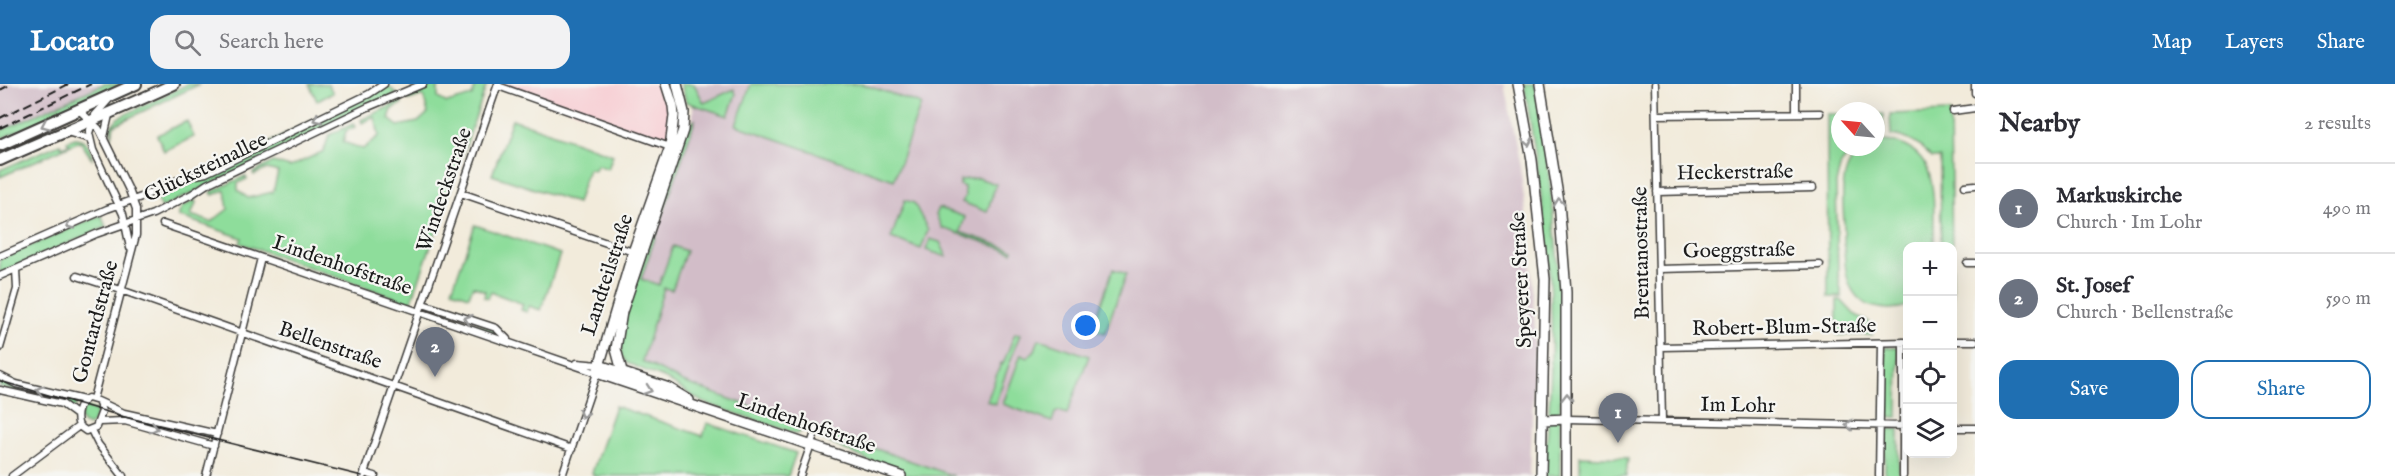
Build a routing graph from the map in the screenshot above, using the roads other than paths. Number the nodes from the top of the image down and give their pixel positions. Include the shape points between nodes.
1 (136, 84) edge
2 (174, 84) edge
3 (384, 84) edge
4 (423, 84) edge
5 (666, 84) edge
6 (677, 84) edge
7 (1518, 84) edge
8 (1540, 84) edge
9 (1655, 84) edge
10 (1796, 84) edge
11 (1975, 84) edge
12 (498, 85) edge
13 (1975, 93) edge
14 (113, 95) junction
15 (1975, 108) edge
16 (79, 110) junction
17 (1953, 111) dead end
18 (1796, 112) junction
19 (1820, 113) dead end
20 (109, 115) junction
21 (1656, 115) junction
22 (92, 120) junction
23 (64, 131) junction
24 (104, 137) junction
25 (90, 139) junction
26 (0, 145) edge
27 (670, 147) junction
28 (0, 160) edge
29 (1975, 185) edge
30 (1965, 186) dead end
31 (1813, 188) dead end
32 (1657, 192) junction
33 (461, 193) junction
34 (134, 200) junction
35 (119, 204) junction
36 (136, 219) junction
37 (126, 223) junction
38 (163, 224) dead end
39 (633, 252) junction
40 (131, 254) junction
41 (0, 256) edge
42 (261, 258) junction
43 (1967, 263) dead end
44 (1975, 263) edge
45 (1820, 265) dead end
46 (16, 269) junction
47 (1659, 269) junction
48 (0, 276) edge
49 (77, 276) dead end
50 (121, 290) junction
51 (423, 304) junction
52 (420, 312) junction
53 (243, 333) junction
54 (1957, 341) edge
55 (1975, 341) edge
56 (509, 342) junction
57 (1903, 342) edge
58 (1881, 343) junction
59 (1661, 347) junction
60 (0, 348) edge
61 (1905, 350) edge
62 (598, 369) junction
63 (622, 371) junction
64 (0, 376) edge
65 (394, 386) junction
66 (0, 390) edge
67 (84, 400) junction
68 (95, 400) junction
69 (1905, 404) edge
70 (699, 406) junction
71 (77, 415) junction
72 (1567, 419) junction
73 (1543, 420) junction
74 (1662, 421) junction
75 (99, 422) junction
76 (79, 426) junction
77 (1880, 426) junction
78 (1903, 426) edge
79 (818, 427) dead end
80 (1957, 428) edge
81 (1975, 428) edge
82 (90, 430) junction
83 (217, 434) junction
84 (811, 445) junction
85 (214, 446) junction
86 (572, 449) junction
87 (1904, 458) edge
88 (364, 475) edge
89 (12, 476) edge
90 (123, 476) edge
91 (206, 476) edge
92 (375, 476) edge
93 (562, 476) edge
94 (800, 476) edge
95 (901, 476) edge
96 (1541, 476) edge
97 (1566, 476) edge
98 (1879, 476) edge
99 (1904, 476) edge

1 - 14 main road
2 - 20 main road
3 -> 34 street, Glücksteinallee via 209,171 182,178
4 - 36 street, Glücksteinallee
5 - 27 street, Landteilstraße via 674,116
6 - 63 street, Landteilstraße via 684,112 683,130 622,312 616,349
7 -> 73 street, Speyerer Straße via 1532,160 1545,279
72 -> 8 street, Speyerer Straße via 1566,292 1559,202
9 - 21 street, Brentanostraße
10 - 18 street
11 - 13 street
12 - 27 street
12 - 33 street, Windeckstraße
14 - 16 main road
14 - 22 street
15 - 17 street
16 - 22 street, Gontardstraße
16 -> 26 main road
18 - 19 street
18 - 21 street
20 - 22 main road
20 - 24 street
21 - 32 street, Brentanostraße
22 - 23 main road
22 - 24 street, Gontardstraße
22 - 25 street
23 - 25 street
23 - 28 main road
24 - 34 street, Gontardstraße
25 - 35 street, Gontardstraße
27 - 39 street, Landteilstraße
29 - 30 street
31 - 32 street, Heckerstraße
32 - 47 street, Brentanostraße
33 - 39 street
33 - 51 street, Windeckstraße
34 - 35 street, Glücksteinallee
34 - 36 street, Gontardstraße
35 - 37 street, Gontardstraße
35 -> 41 street, Glücksteinallee
36 - 37 street, Glücksteinallee
36 - 40 street, Gontardstraße
37 - 40 street, Gontardstraße
37 - 46 street, Glücksteinallee
38 - 42 street, Lindenhofstraße
39 - 62 street, Landteilstraße
40 - 50 street, Gontardstraße
42 - 52 street, Lindenhofstraße
42 - 53 street
43 - 44 street
45 - 47 street, Goeggstraße
46 - 48 street, Glücksteinallee
46 - 60 street via 17,289
47 - 59 street, Brentanostraße
49 - 50 street, Bellenstraße
50 - 53 street, Bellenstraße
50 - 68 street, Gontardstraße
51 - 52 street, Windeckstraße
56 -> 51 street, Lindenhofstraße via 496,328
52 - 56 street, Lindenhofstraße
52 - 65 street, Windeckstraße
53 - 65 street, Bellenstraße
53 - 83 street
54 - 55 street
56 - 62 street, Lindenhofstraße
57 - 58 street, Robert-Blum-Straße
58 - 59 street, Robert-Blum-Straße
58 - 77 street
59 - 74 street, Brentanostraße
61 - 69 street
62 - 63 street, Lindenhofstraße
62 -> 70 street, Lindenhofstraße
62 -> 86 street, Landteilstraße
63 - 70 street, Lindenhofstraße via 669,388
67 -> 64 street via 16,384
65 - 86 street, Bellenstraße
65 - 88 street, Windeckstraße
66 - 71 street via 62,404
67 - 68 street
67 - 71 street
68 - 75 street via 102,410
68 - 83 street via 124,412
70 - 84 street, Lindenhofstraße
71 - 76 street
72 - 73 street
72 - 74 street, Im Lohr
72 - 97 street, Speyerer Straße
73 - 96 street, Speyerer Straße
77 -> 74 street, Im Lohr
75 - 82 street
75 -> 85 street via 125,421
76 - 82 street
76 - 89 street
77 - 78 street, Im Lohr
77 - 98 street
79 - 84 street
80 - 81 street
82 - 90 street
83 - 85 street
84 - 94 street
84 - 95 street, Lindenhofstraße
85 - 91 street
86 - 93 street, Landteilstraße
87 - 99 street
88 - 92 street

